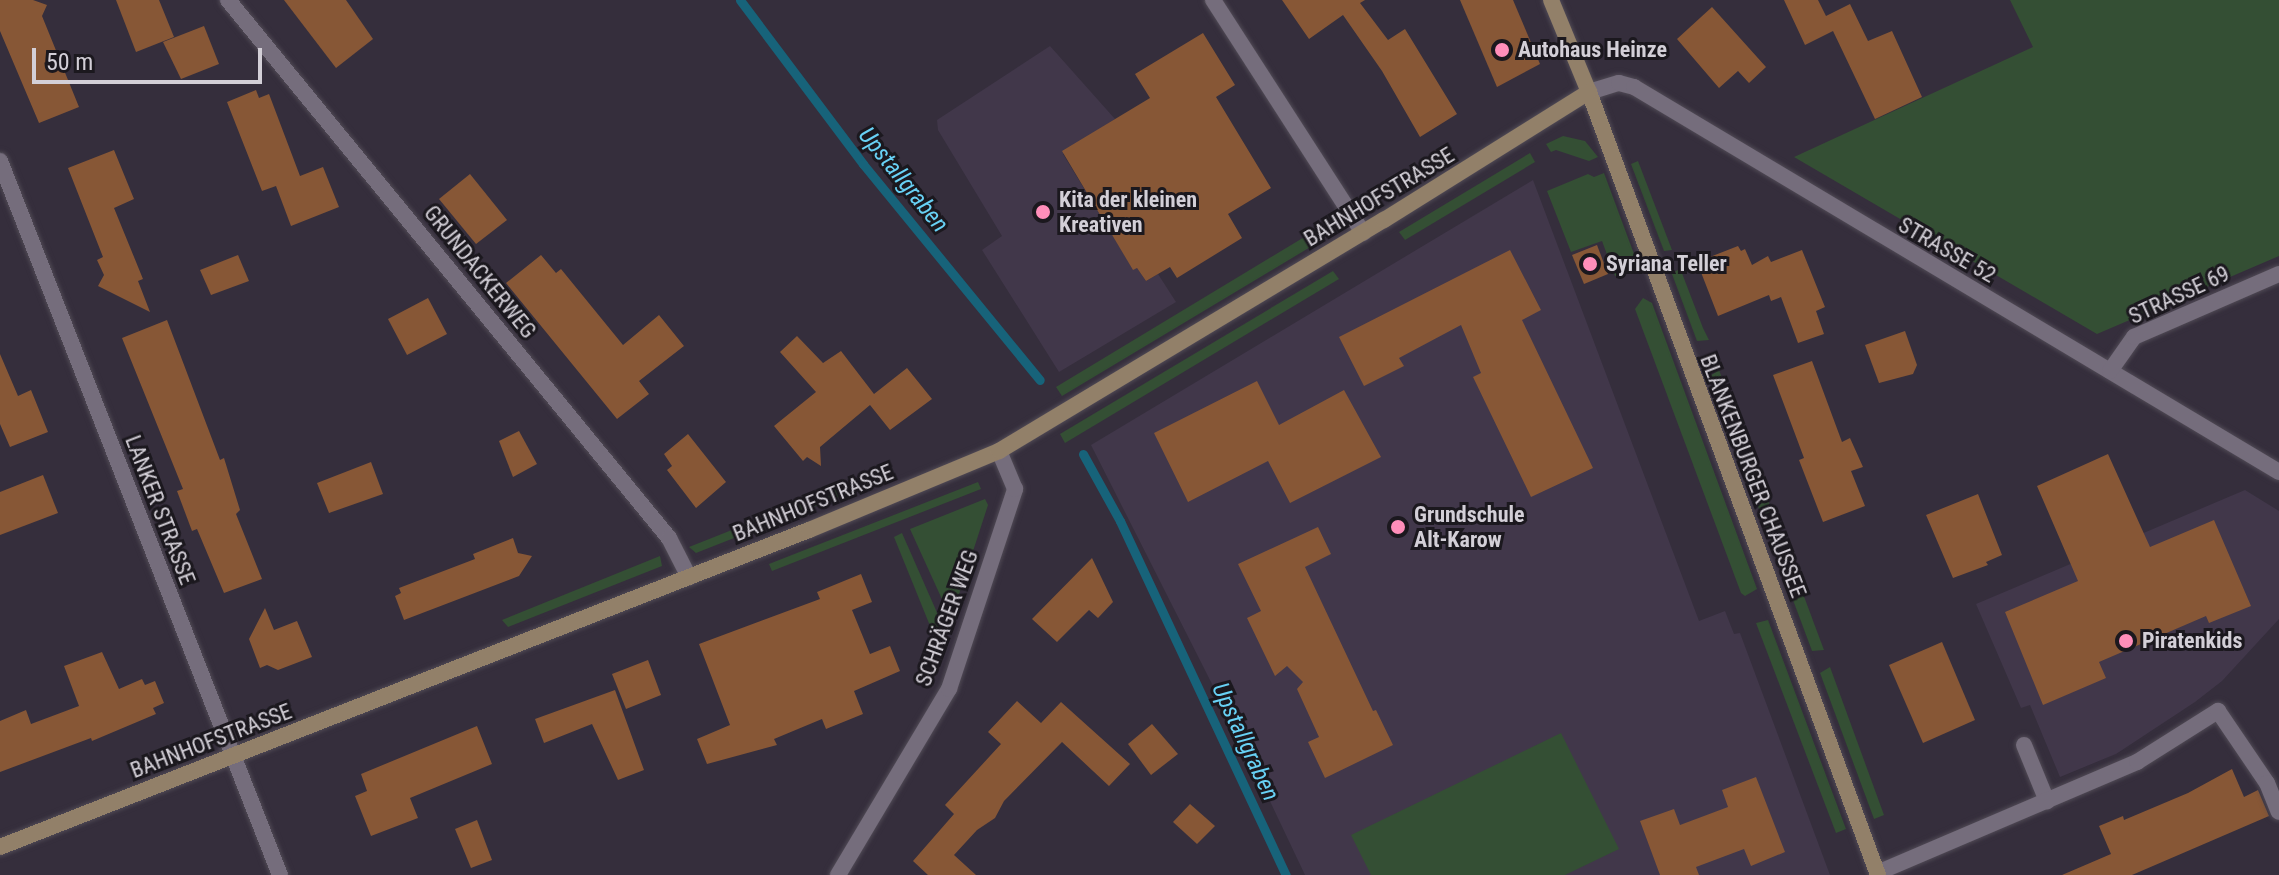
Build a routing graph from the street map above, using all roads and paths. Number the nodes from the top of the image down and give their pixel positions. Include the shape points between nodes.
1 (228, 0) edge
2 (1213, 0) edge
3 (1551, 0) edge
4 (1589, 92) junction
5 (0, 161) edge
6 (1363, 233) junction
7 (2279, 274) edge
8 (2110, 371) junction
9 (999, 451) junction
10 (2279, 472) edge
11 (689, 577) junction
12 (2024, 745) dead end
13 (233, 756) junction
14 (2047, 801) junction
15 (2279, 812) edge
16 (0, 847) edge
17 (1878, 874) edge
18 (280, 875) edge
19 (838, 875) edge

1 - 11 street, GRUNDACKERWEG via 669,538
2 - 6 street
3 - 4 main road, BLANKENBURGER CHAUSSEE
4 - 6 main road, BAHNHOFSTRASSE
4 - 8 street, STRASSE 52 via 1619,83 1634,87
4 - 17 main road, BLANKENBURGER CHAUSSEE
5 - 13 street, LANKER STRASSE
6 - 9 main road, BAHNHOFSTRASSE
7 - 8 street, STRASSE 69 via 2134,337
8 - 10 street, STRASSE 52
9 - 11 main road, BAHNHOFSTRASSE
9 - 19 street, SCHRÄGER WEG via 1015,489 949,689
11 - 13 main road, BAHNHOFSTRASSE
12 - 14 street
13 - 16 main road, BAHNHOFSTRASSE
13 - 18 street, LANKER STRASSE
14 - 15 street via 2137,762 2218,711 2267,783
14 - 17 street

